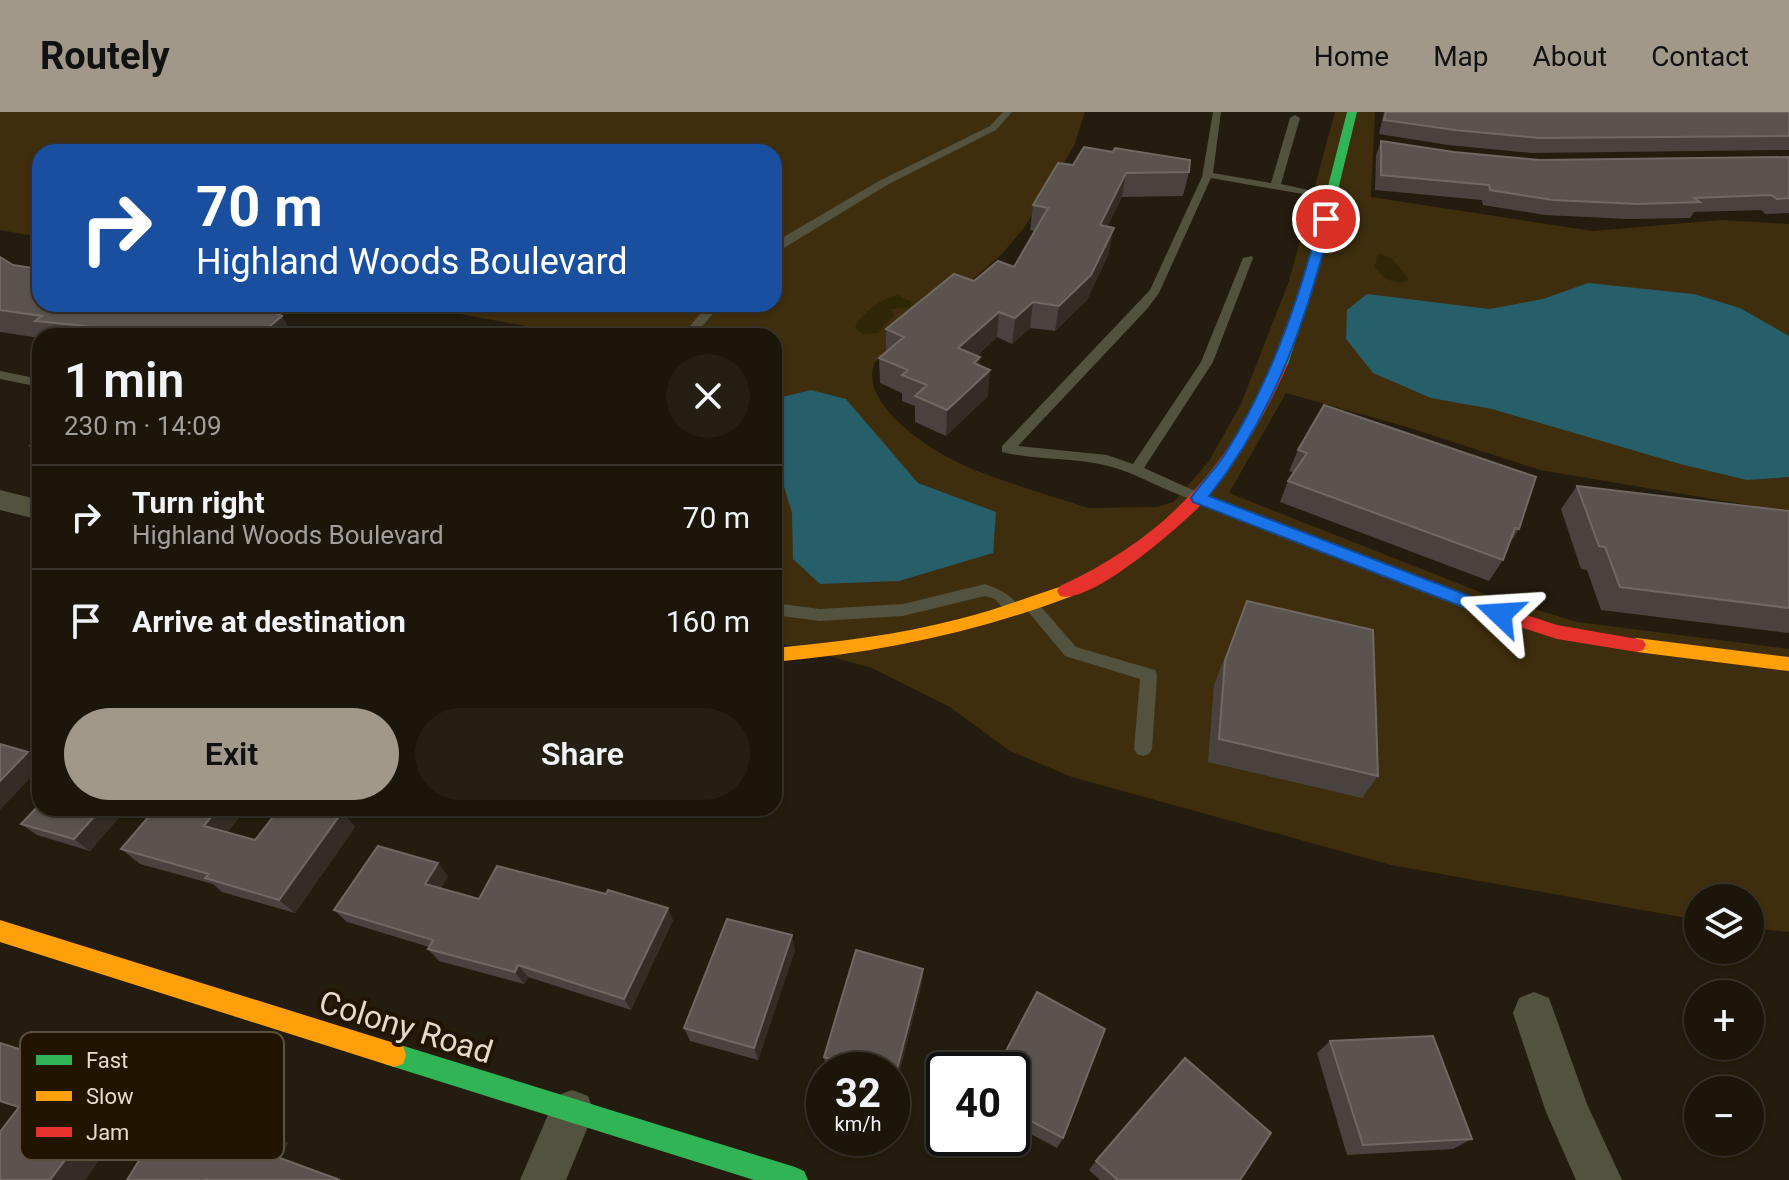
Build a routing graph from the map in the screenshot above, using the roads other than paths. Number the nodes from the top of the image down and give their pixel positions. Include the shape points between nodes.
1 (1008, 112) edge
2 (1217, 112) edge
3 (1352, 112) edge
4 (1295, 118) dead end
5 (1208, 175) junction
6 (1275, 187) junction
7 (1331, 196) junction
8 (782, 244) edge
9 (1248, 258) dead end
10 (706, 312) edge
11 (694, 328) edge
12 (0, 375) edge
13 (32, 381) edge
14 (1136, 470) junction
15 (1199, 498) junction
16 (0, 500) edge
17 (32, 508) edge
18 (1023, 608) junction
19 (782, 610) edge
20 (782, 654) edge
21 (1789, 664) edge
22 (1143, 749) dead end
23 (0, 931) edge
24 (1534, 1013) dead end
25 (572, 1112) junction
26 (543, 1180) edge
27 (795, 1180) edge
28 (1599, 1180) edge

1 - 8 lane via 993,128 883,183
2 - 5 lane
3 - 7 street via 1353,140
4 - 6 lane
5 - 6 lane
5 - 14 lane via 1155,291 1007,449 1107,459
6 - 7 lane
7 - 15 street via 1304,305 1284,357 1230,460
9 - 14 lane via 1207,362
10 - 11 lane
12 - 13 lane
14 - 15 lane
15 - 18 street via 1148,544 1075,586
15 - 21 street via 1557,632
16 - 17 street
18 - 19 lane via 985,590 903,610 820,615
18 - 20 street via 883,646
18 - 22 lane via 1071,652 1149,675
23 - 25 street, Colony Road
24 - 28 street via 1568,1112
25 - 26 street
25 - 27 street, Colony Road

